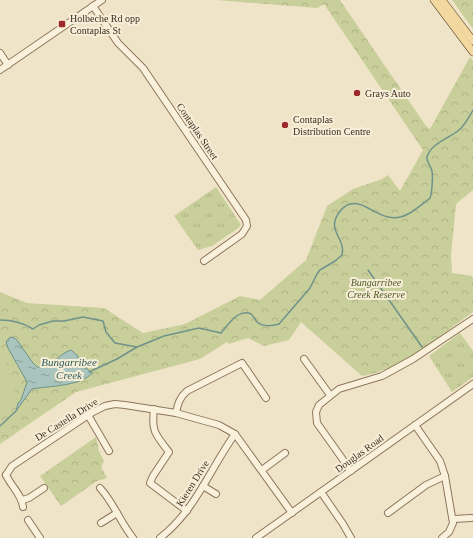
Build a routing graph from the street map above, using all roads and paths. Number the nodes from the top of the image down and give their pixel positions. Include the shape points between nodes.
1 (102, 0) edge
2 (434, 0) edge
3 (442, 0) edge
4 (93, 6) junction
5 (473, 41) edge
6 (473, 52) edge
7 (0, 53) edge
8 (8, 65) junction
9 (0, 70) edge
10 (204, 261) dead end
11 (473, 318) edge
12 (304, 358) dead end
13 (473, 384) edge
14 (330, 395) junction
15 (266, 398) dead end
16 (154, 409) junction
17 (176, 413) junction
18 (88, 415) junction
19 (415, 425) junction
20 (235, 434) junction
21 (109, 451) dead end
22 (285, 454) dead end
23 (262, 470) junction
24 (351, 471) junction
25 (3, 474) edge
26 (445, 476) junction
27 (203, 486) junction
28 (44, 488) dead end
29 (100, 488) dead end
30 (321, 492) junction
31 (216, 494) dead end
32 (22, 500) junction
33 (23, 507) dead end
34 (187, 511) junction
35 (117, 513) junction
36 (292, 513) junction
37 (388, 513) dead end
38 (472, 518) dead end
39 (454, 519) junction
40 (28, 520) dead end
41 (101, 523) dead end
42 (40, 538) edge
43 (133, 538) edge
44 (160, 538) edge
45 (256, 538) edge
46 (351, 538) edge
47 (442, 538) edge

1 - 4 street
2 - 6 main road
3 - 5 main road
4 - 8 street
4 - 10 street, Contaplas Street via 118,43 143,68 246,220 247,226 242,234
7 - 8 street
8 - 9 street
11 - 14 street via 413,359 382,376 339,389
12 - 14 street
13 - 19 street, Douglas Road
14 - 24 street via 319,405 316,420
15 - 17 street via 242,363 187,390 181,396
16 - 17 street, De Castella Drive
16 - 18 street, De Castella Drive via 115,404
16 - 34 street via 153,428 169,452 150,483
17 - 20 street, De Castella Drive via 219,426
18 - 21 street
18 - 25 street, De Castella Drive
19 - 24 street, Douglas Road
19 - 26 street via 440,461
20 - 23 street, De Castella Drive
20 - 27 street, Kieren Drive
22 - 23 street
23 - 36 street, De Castella Drive
24 - 30 street, Douglas Road
25 - 32 street
26 - 37 street via 426,485
26 - 39 street
27 - 31 street
27 - 34 street, Kieren Drive
28 - 32 street
29 - 35 street
30 - 36 street, Douglas Road
30 - 46 street
32 - 33 street
34 - 44 street, Kieren Drive
35 - 41 street
35 - 43 street
36 - 45 street, Douglas Road
38 - 39 street
39 - 47 street via 451,529
40 - 42 street

